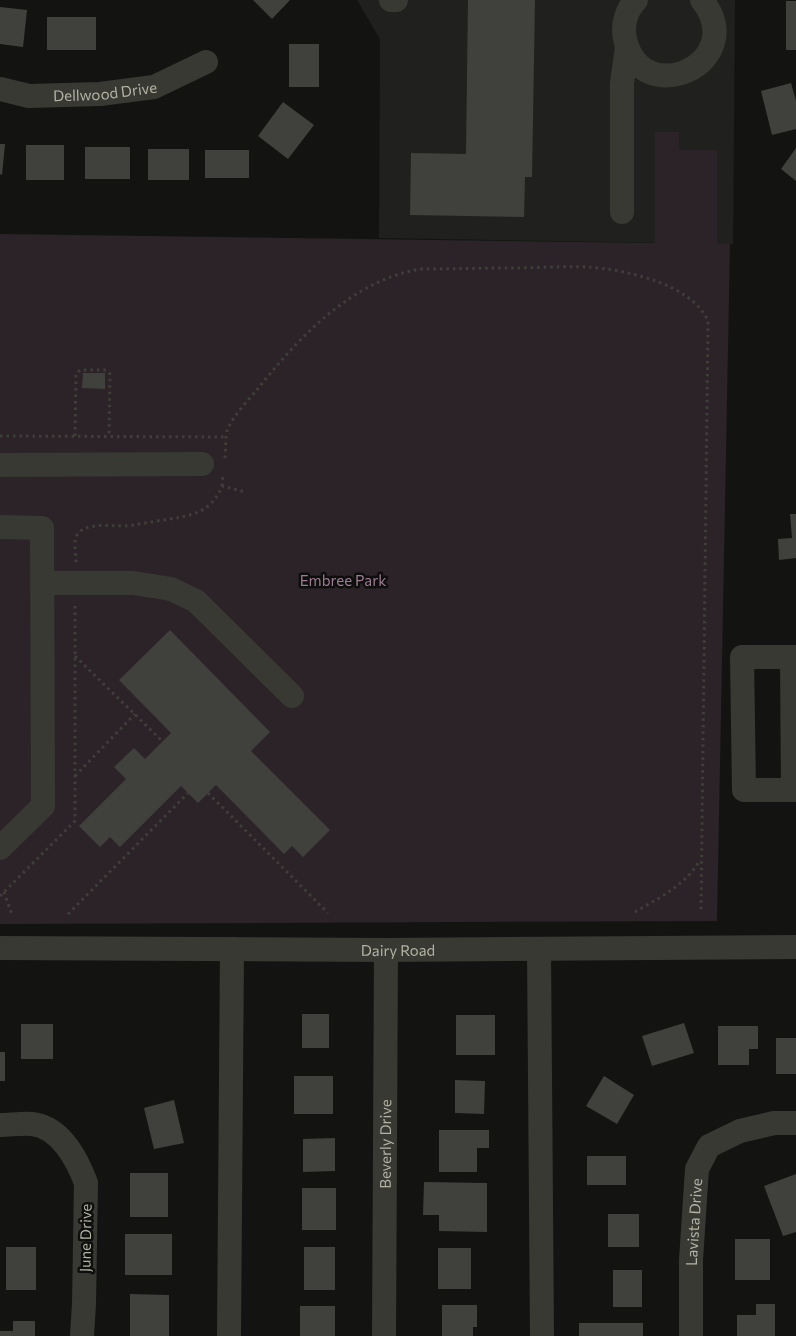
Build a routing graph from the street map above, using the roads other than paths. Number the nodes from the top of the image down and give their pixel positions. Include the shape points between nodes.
1 (391, 0) edge
2 (396, 0) edge
3 (636, 0) edge
4 (707, 3) edge
5 (627, 47) junction
6 (206, 62) dead end
7 (0, 89) edge
8 (622, 212) dead end
9 (202, 464) dead end
10 (0, 465) edge
11 (0, 527) edge
12 (43, 583) junction
13 (794, 657) edge
14 (292, 696) dead end
15 (0, 848) edge
16 (796, 947) edge
17 (0, 948) edge
18 (232, 949) junction
19 (540, 949) junction
20 (386, 950) junction
21 (796, 1123) edge
22 (0, 1125) edge
23 (82, 1336) edge
24 (229, 1336) edge
25 (384, 1336) edge
26 (542, 1336) edge
27 (691, 1336) edge

1 - 2 street
3 - 5 street via 626,17
4 - 5 street via 714,23 714,38 700,64 688,72 674,76 646,70 634,60
5 - 8 street via 622,83
6 - 7 street, Dellwood Drive via 154,87 109,93 29,96
9 - 10 street
11 - 12 street via 42,528
12 - 14 street via 133,582 172,589 196,601
12 - 15 street via 43,806
13 - 13 street via 742,657 744,790 793,790
16 - 19 street, Dairy Road
17 - 18 street, Dairy Road
18 - 20 street, Dairy Road
18 - 24 street
19 - 20 street, Dairy Road
19 - 26 street
20 - 25 street, Beverly Drive
21 - 27 street, Lavista Drive via 774,1123 740,1131 709,1146 697,1169 691,1260
22 - 23 street, June Drive via 34,1124 52,1131 80,1166 86,1183

